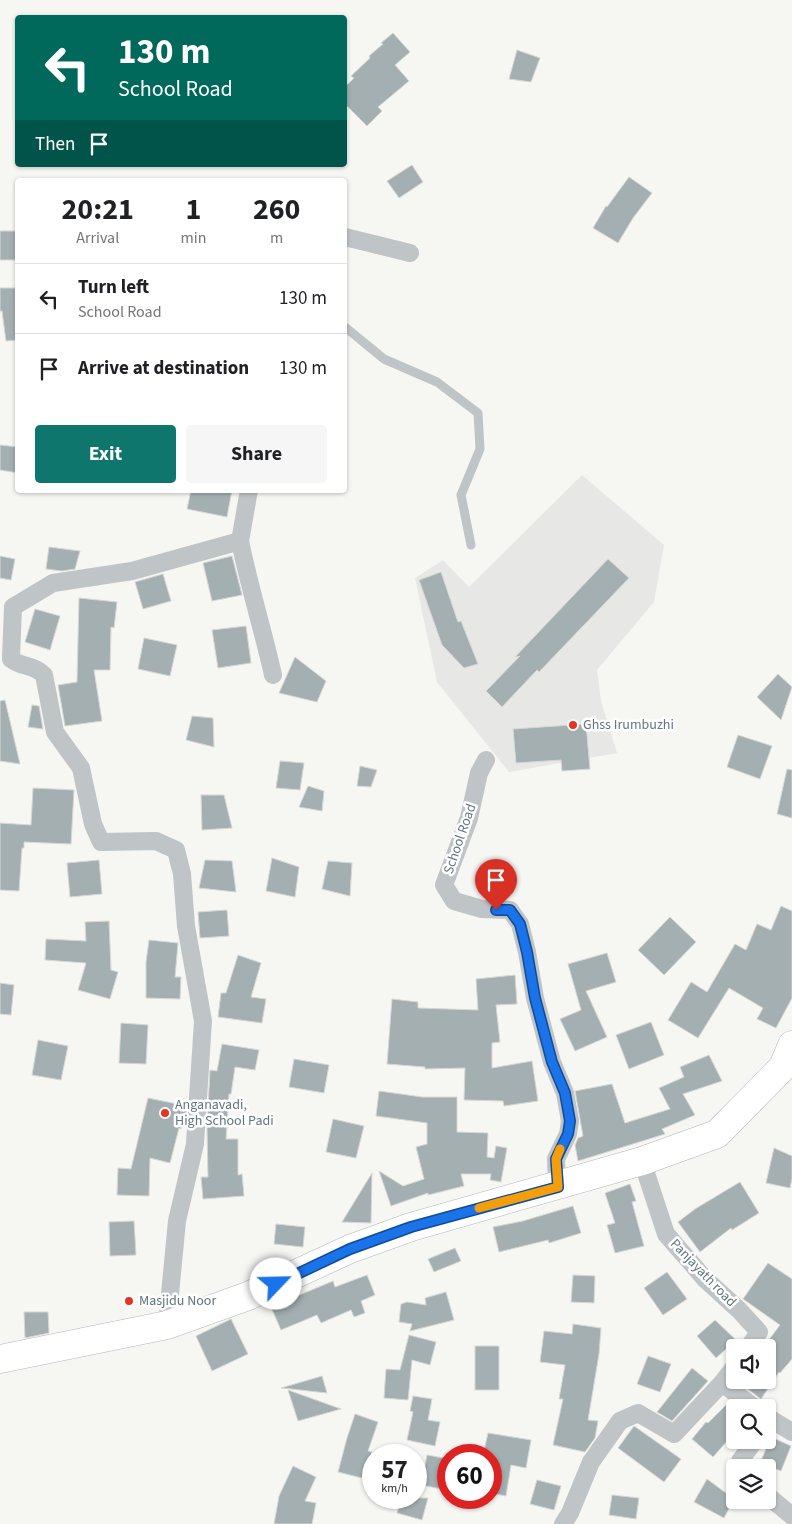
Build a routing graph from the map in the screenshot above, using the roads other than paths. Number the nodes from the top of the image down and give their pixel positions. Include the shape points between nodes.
1 (347, 238) edge
2 (410, 253) dead end
3 (347, 329) edge
4 (248, 493) edge
5 (240, 541) junction
6 (471, 545) dead end
7 (273, 675) dead end
8 (486, 760) dead end
9 (792, 1045) edge
10 (642, 1162) junction
11 (558, 1187) junction
12 (167, 1325) junction
13 (754, 1339) edge
14 (0, 1359) edge
15 (726, 1378) edge
16 (722, 1383) junction
17 (743, 1399) edge
18 (776, 1423) edge
19 (792, 1432) edge
20 (776, 1503) edge
21 (792, 1516) edge
22 (563, 1524) edge

1 - 2 street
3 - 6 lane via 384,359 437,382 478,413 480,449 461,495
4 - 5 street
5 - 7 street
5 - 12 street via 132,571 53,582 12,607 11,659 17,664 38,668 44,675 55,732 81,768 93,824 101,842 156,841 176,850 182,874 186,926 203,1021 195,1144 177,1221
8 - 11 street, School Road via 444,885 454,901 482,909 510,910 520,924 535,998 552,1062 565,1093 570,1121 568,1134 556,1159
9 - 10 main road via 783,1067 717,1134
10 - 11 main road
10 - 13 street, Panjayath road via 666,1234 705,1279 759,1332
11 - 12 main road via 411,1227 350,1249 248,1296
12 - 14 main road
15 - 16 street
16 - 17 street
16 - 22 street via 674,1434 638,1413 620,1421 590,1462
18 - 19 street
20 - 21 street

